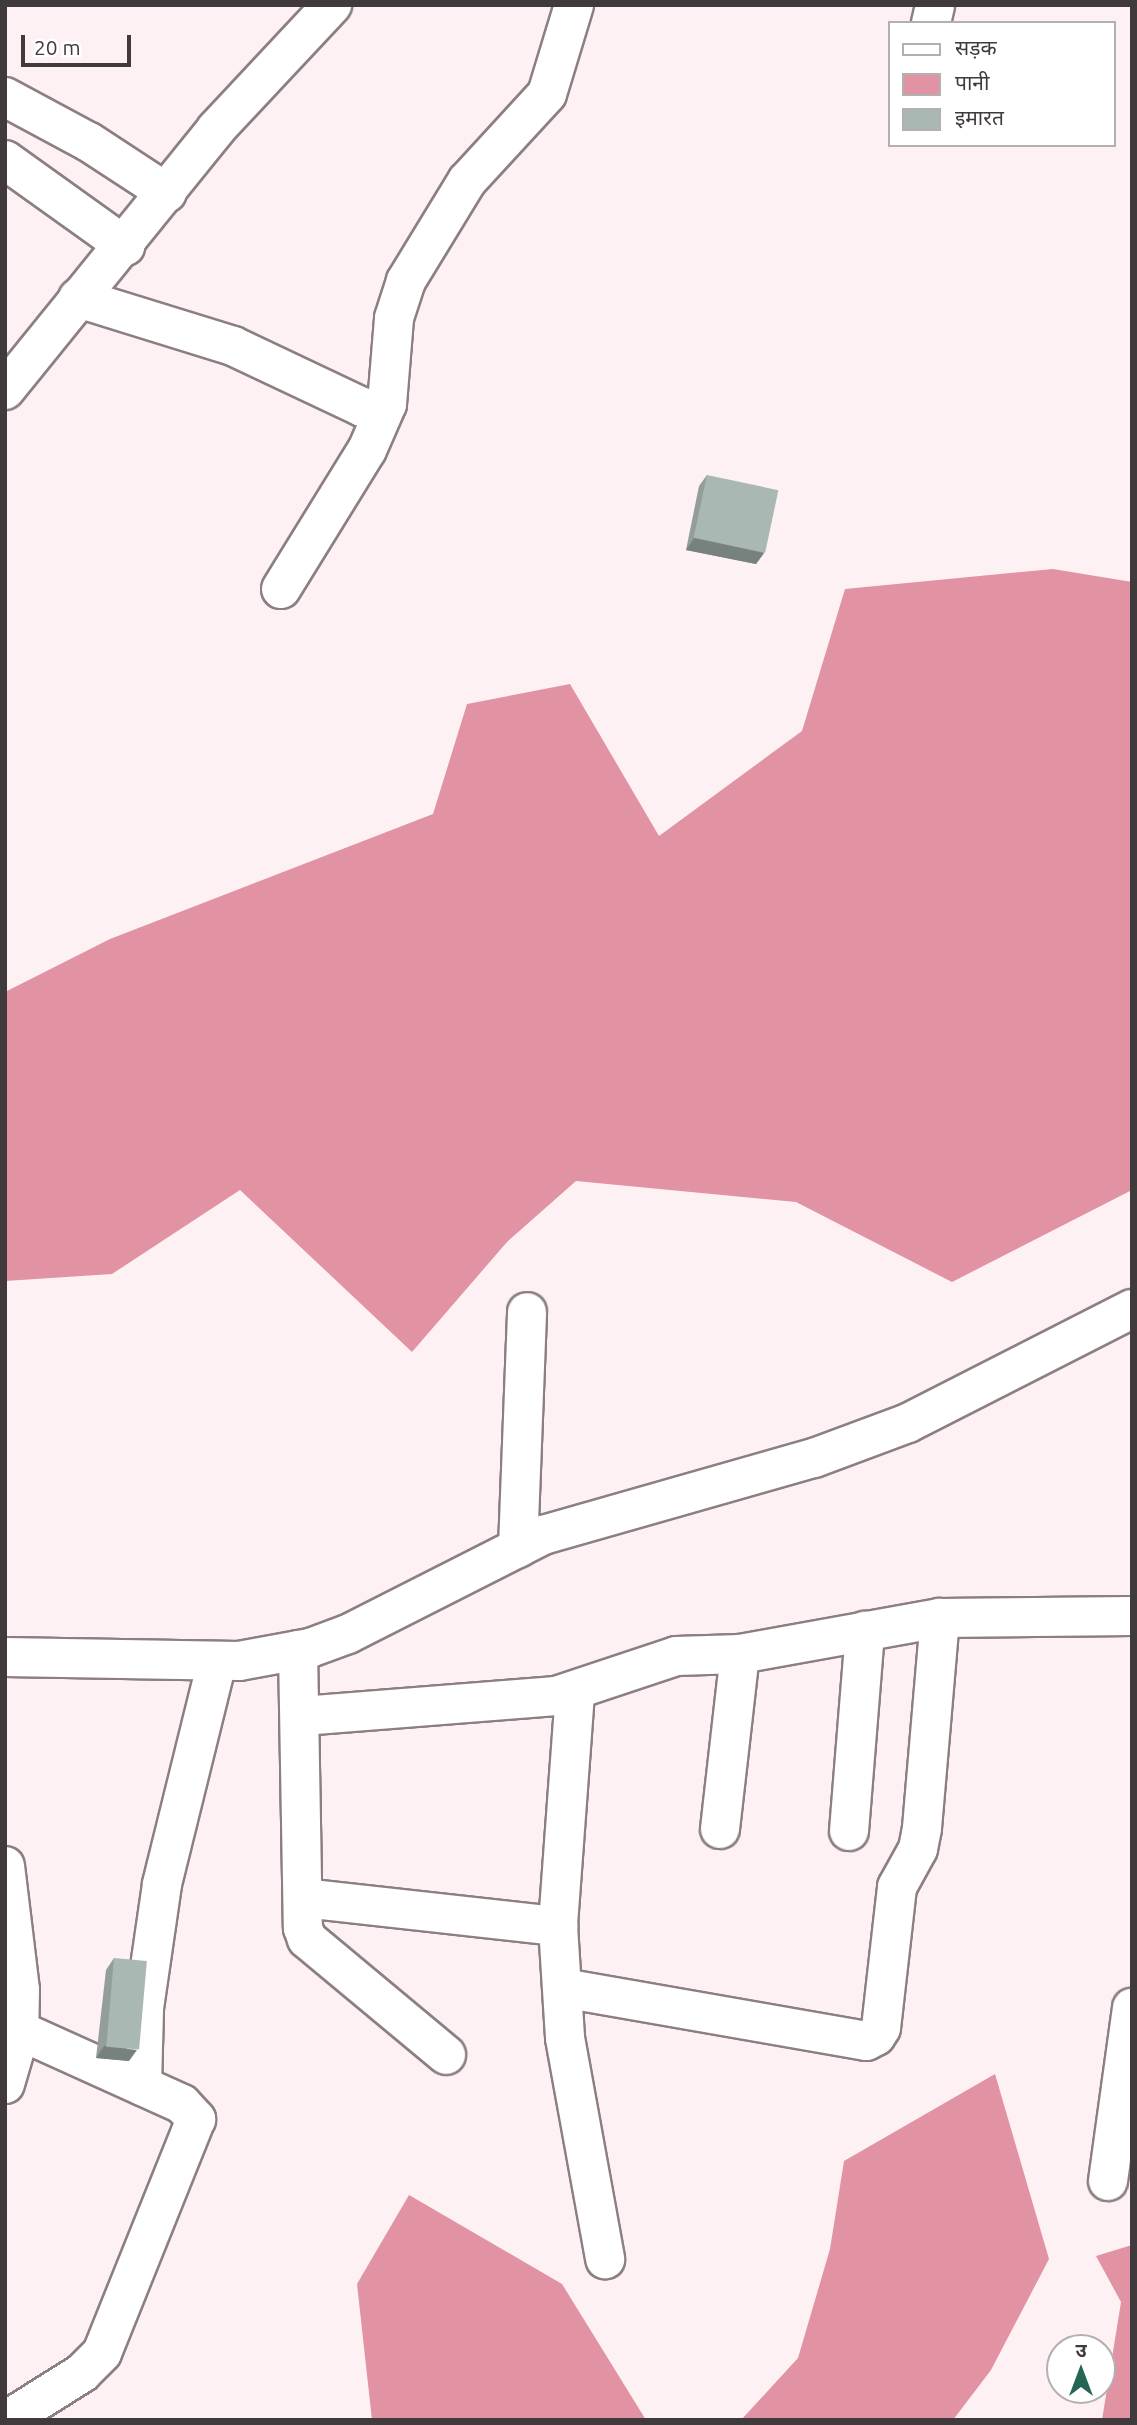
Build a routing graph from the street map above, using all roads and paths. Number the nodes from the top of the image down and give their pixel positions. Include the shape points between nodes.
1 (331, 5) edge
2 (574, 5) edge
3 (5, 97) edge
4 (5, 160) edge
5 (167, 193) junction
6 (125, 246) junction
7 (78, 298) junction
8 (5, 390) edge
9 (387, 404) junction
10 (281, 589) dead end
11 (1132, 1309) edge
12 (527, 1312) dead end
13 (518, 1548) junction
14 (1132, 1616) edge
15 (940, 1618) junction
16 (865, 1631) junction
17 (298, 1650) junction
18 (740, 1654) junction
19 (5, 1657) edge
20 (217, 1662) junction
21 (575, 1693) junction
22 (302, 1716) junction
23 (720, 1829) dead end
24 (849, 1831) dead end
25 (5, 1866) edge
26 (303, 1898) junction
27 (558, 1926) junction
28 (563, 1988) junction
29 (1132, 2008) edge
30 (12, 2027) edge
31 (446, 2055) dead end
32 (5, 2084) edge
33 (142, 2086) junction
34 (1108, 2181) dead end
35 (605, 2259) dead end
36 (7, 2420) edge

1 - 5 street via 216,129
2 - 9 street via 547,94 467,181 406,281 394,318
3 - 5 street via 89,142
4 - 6 street
5 - 6 street
6 - 7 street
7 - 8 street
7 - 9 street via 233,346 362,407
9 - 10 street via 367,450
11 - 13 street via 908,1423 814,1458 543,1535
12 - 13 street
13 - 17 street via 348,1634
14 - 15 street
15 - 16 street
15 - 28 street via 922,1828 918,1849 897,1888 881,2028 876,2036 866,2041
16 - 18 street
16 - 24 street
17 - 20 street
17 - 22 street
18 - 21 street via 676,1656
18 - 23 street
19 - 20 street
20 - 33 street via 162,1884 144,2008
21 - 22 street
21 - 27 street
22 - 26 street
25 - 30 street via 15,1924
26 - 27 street
26 - 31 street via 306,1938
27 - 28 street
28 - 35 street via 569,2061
29 - 34 street
30 - 32 street
30 - 33 street
33 - 36 street via 192,2110 196,2119 120,2316 102,2353 82,2373

